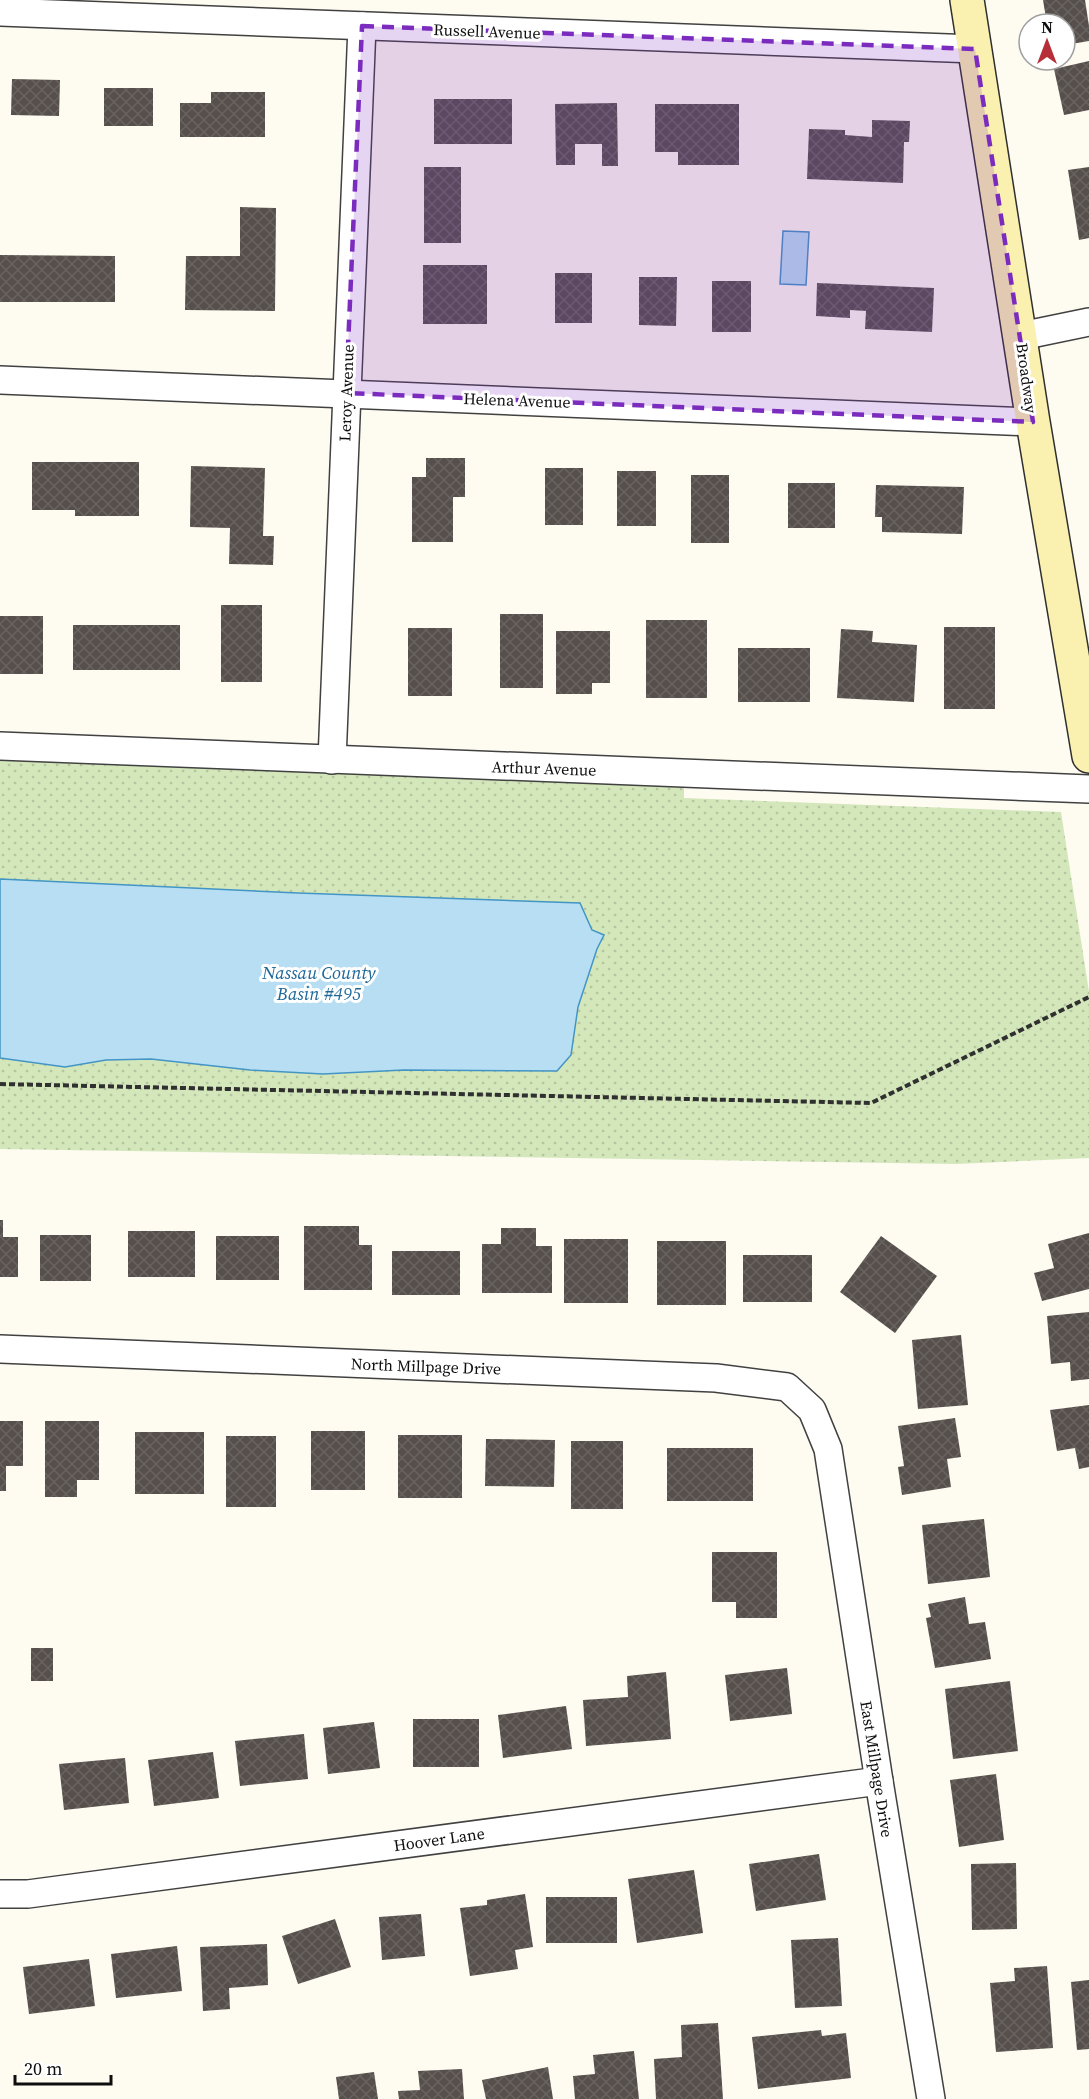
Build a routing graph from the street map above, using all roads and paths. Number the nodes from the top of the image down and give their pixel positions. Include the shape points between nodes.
1 (967, 0) edge
2 (0, 12) edge
3 (362, 26) junction
4 (975, 49) junction
5 (1089, 322) edge
6 (1021, 336) junction
7 (0, 380) edge
8 (346, 393) junction
9 (1033, 422) junction
10 (0, 746) edge
11 (1089, 756) edge
12 (332, 760) junction
13 (1089, 789) edge
14 (1089, 997) edge
15 (0, 1084) edge
16 (0, 1349) edge
17 (824, 1439) joint
18 (879, 1781) junction
19 (0, 1894) edge
20 (931, 2099) edge

1 - 4 main road, Broadway
2 - 3 street, Russell Avenue
3 - 4 street, Russell Avenue
3 - 8 street, Leroy Avenue
4 - 6 main road, Broadway
5 - 6 street
6 - 9 main road, Broadway
7 - 8 street, Helena Avenue
8 - 9 street, Helena Avenue
8 - 12 street, Leroy Avenue
9 - 11 main road, Broadway
10 - 12 street, Arthur Avenue
12 - 13 street, Arthur Avenue
14 - 15 path via 871,1103
16 - 17 street, North Millpage Drive via 717,1378 787,1387 812,1410
17 - 18 street, East Millpage Drive
18 - 19 street, Hoover Lane via 28,1894
18 - 20 street, East Millpage Drive

